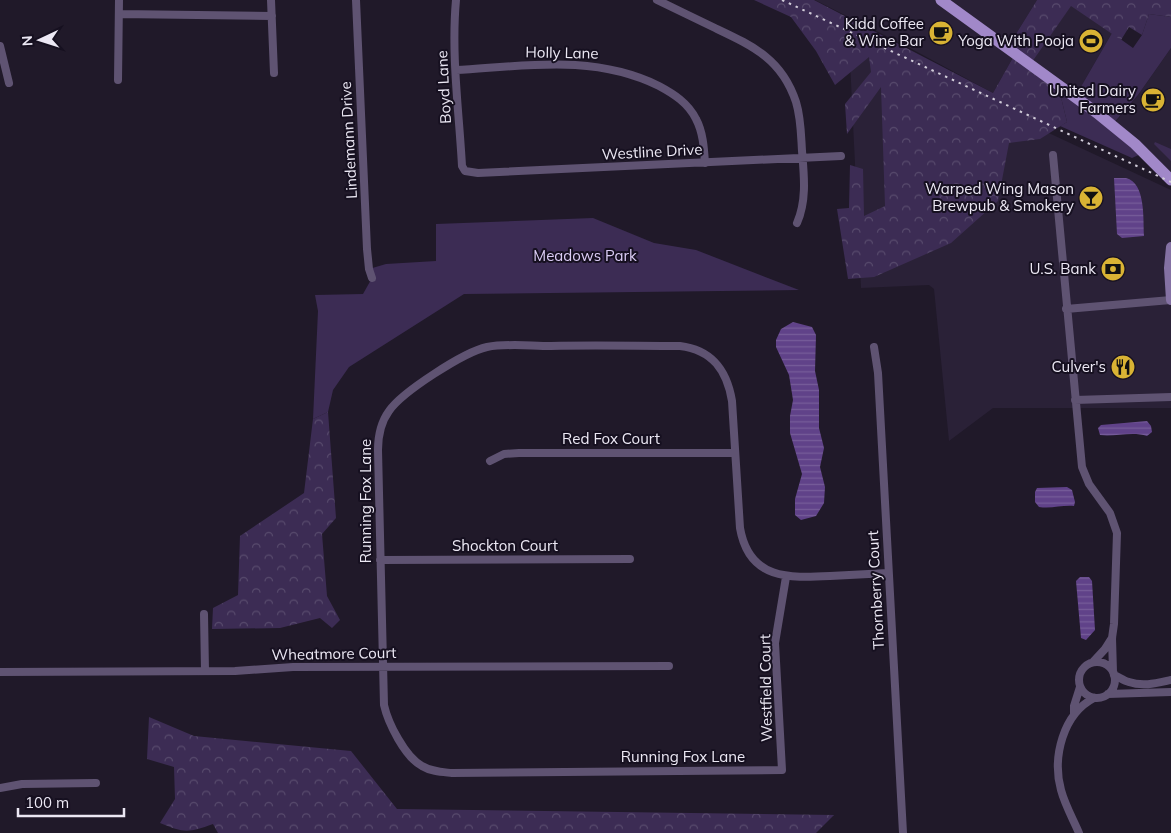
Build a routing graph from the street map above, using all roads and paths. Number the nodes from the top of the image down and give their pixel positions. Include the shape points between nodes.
1 (119, 0) edge
2 (271, 0) edge
3 (356, 0) edge
4 (456, 0) edge
5 (657, 0) edge
6 (941, 0) edge
7 (119, 14) junction
8 (272, 16) junction
9 (0, 46) edge
10 (456, 70) junction
11 (274, 73) dead end
12 (118, 80) dead end
13 (9, 83) dead end
14 (1053, 155) dead end
15 (841, 156) dead end
16 (802, 159) junction
17 (705, 163) junction
18 (465, 171) joint
19 (1171, 180) edge
20 (797, 223) dead end
21 (1171, 247) edge
22 (372, 278) dead end
23 (1171, 300) edge
24 (1066, 308) junction
25 (874, 347) dead end
26 (1171, 397) edge
27 (1075, 404) junction
28 (735, 453) junction
29 (490, 461) dead end
30 (630, 559) dead end
31 (380, 560) junction
32 (888, 573) junction
33 (786, 577) junction
34 (204, 614) dead end
35 (1112, 638) junction
36 (1093, 662) junction
37 (669, 666) dead end
38 (382, 667) junction
39 (205, 671) junction
40 (0, 672) edge
41 (1114, 673) junction
42 (1171, 680) edge
43 (1080, 687) junction
44 (1171, 692) edge
45 (1108, 694) junction
46 (1094, 698) junction
47 (1074, 714) junction
48 (782, 770) joint
49 (96, 783) dead end
50 (0, 788) edge
51 (903, 833) edge
52 (1079, 833) edge

1 - 7 street
2 - 8 street
3 - 22 street, Lindemann Drive via 367,249
4 - 10 street, Boyd Lane
5 - 16 street via 758,49 777,67 796,104
6 - 19 main road via 1097,113 1135,144
7 - 8 street
7 - 12 street
8 - 11 street
9 - 13 street
10 - 17 street, Holly Lane via 566,64 609,68 647,80 678,97 691,111 700,128
10 - 18 street, Boyd Lane via 462,166
14 - 24 street
15 - 16 street, Westline Drive
16 - 17 street, Westline Drive
16 - 20 street via 803,203
17 - 18 street, Westline Drive
21 - 23 main road
23 - 24 street
24 - 27 street
25 - 32 street, Thornberry Court
26 - 27 street
27 - 35 street via 1082,467 1092,489 1110,513 1117,533
28 - 29 street, Red Fox Court via 520,453 504,454
28 - 31 street, Running Fox Lane via 730,386 717,363 700,351 686,346 505,346 480,349 446,367 404,396 384,420 378,450
28 - 33 street, Running Fox Lane via 744,544 756,562
30 - 31 street, Shockton Court
31 - 38 street, Running Fox Lane
32 - 33 street, Running Fox Lane
32 - 51 street, Thornberry Court
33 - 48 street, Westfield Court via 776,643
34 - 39 street
35 - 36 street
35 - 41 street
36 - 41 street via 1105,663
36 - 43 street via 1081,671
37 - 38 street, Wheatmore Court
38 - 39 street, Wheatmore Court
38 - 48 street, Running Fox Lane via 384,705 390,725 420,766 433,771
39 - 40 street, Wheatmore Court
41 - 42 street via 1138,684
41 - 45 street via 1114,685
43 - 46 street
43 - 47 street
44 - 45 street
45 - 46 street
46 - 47 street
47 - 52 street via 1061,744 1058,771 1064,801
49 - 50 street via 22,784

